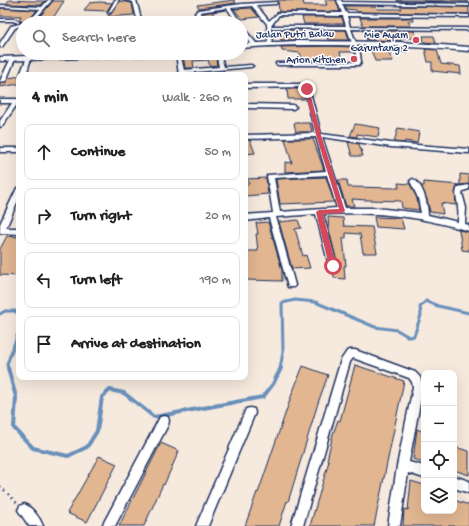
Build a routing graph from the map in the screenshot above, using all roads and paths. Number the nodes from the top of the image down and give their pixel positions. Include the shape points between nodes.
1 (50, 0) edge
2 (117, 0) edge
3 (126, 0) edge
4 (339, 1) edge
5 (275, 2) edge
6 (253, 4) junction
7 (469, 5) edge
8 (0, 6) edge
9 (228, 7) junction
10 (43, 8) junction
11 (109, 12) dead end
12 (278, 14) junction
13 (343, 15) junction
14 (36, 16) edge
15 (138, 16) edge
16 (198, 16) edge
17 (234, 16) edge
18 (469, 16) edge
19 (0, 20) edge
20 (16, 23) edge
21 (16, 25) edge
22 (269, 25) junction
23 (347, 27) junction
24 (469, 29) edge
25 (248, 36) edge
26 (270, 43) junction
27 (354, 43) junction
28 (254, 44) junction
29 (248, 45) edge
30 (0, 46) edge
31 (469, 49) edge
32 (0, 59) edge
33 (13, 59) junction
34 (16, 59) edge
35 (28, 60) edge
36 (179, 60) edge
37 (220, 60) edge
38 (278, 64) dead end
39 (251, 66) dead end
40 (222, 68) junction
41 (24, 72) edge
42 (181, 72) edge
43 (189, 72) edge
44 (3, 81) dead end
45 (248, 86) edge
46 (0, 101) edge
47 (16, 101) edge
48 (16, 102) edge
49 (248, 106) edge
50 (293, 107) dead end
51 (0, 125) edge
52 (318, 135) junction
53 (248, 137) edge
54 (0, 150) edge
55 (16, 150) edge
56 (469, 151) edge
57 (329, 173) junction
58 (413, 180) dead end
59 (469, 187) edge
60 (16, 196) edge
61 (342, 211) junction
62 (319, 212) junction
63 (275, 215) junction
64 (424, 217) junction
65 (248, 218) edge
66 (465, 227) edge
67 (0, 230) edge
68 (16, 231) edge
69 (333, 266) dead end
70 (291, 285) dead end
71 (250, 413) dead end
72 (164, 421) dead end
73 (403, 466) junction
74 (421, 471) edge
75 (457, 483) edge
76 (0, 486) edge
77 (469, 487) edge
78 (24, 510) joint
79 (37, 526) edge
80 (108, 526) edge
81 (202, 526) edge
82 (297, 526) edge
83 (394, 526) edge

1 - 10 street
2 - 11 street
3 - 15 street via 135,1
4 - 7 street
4 - 13 street
5 - 6 street
5 - 12 street
6 - 9 street
6 - 22 street
8 - 10 street
9 - 16 street via 198,11
9 - 17 street
10 - 14 street
12 - 13 street
12 - 22 street
13 - 18 street
13 - 23 street
19 - 20 street via 14,20
21 - 30 street
22 - 23 street
22 - 26 street
23 - 24 street
23 - 27 street
25 - 28 street
26 - 27 main road, Jalan Putri Balau
26 - 28 main road, Jalan Putri Balau
27 - 31 main road, Jalan Putri Balau
27 - 38 street via 357,64
28 - 29 main road, Jalan Putri Balau
32 - 33 main road
33 - 34 main road
33 - 44 street
35 - 41 street
36 - 42 street
37 - 40 street
39 - 40 street
40 - 43 street
45 - 52 street via 306,84
46 - 47 street
48 - 51 street
49 - 50 street
52 - 53 street
52 - 56 street via 398,146
52 - 57 street
54 - 55 street
57 - 61 street
57 - 63 street via 270,176
58 - 64 street via 422,196
59 - 66 street via 460,189
60 - 67 street
61 - 62 street
61 - 64 street via 373,210
62 - 63 street
62 - 69 street
63 - 65 street
63 - 70 street
64 - 66 street
67 - 68 street
71 - 81 street
72 - 80 street
73 - 74 street
73 - 82 street via 418,387 417,380 412,375 350,354 346,360
73 - 83 street
75 - 77 street
76 - 78 path
78 - 79 street

